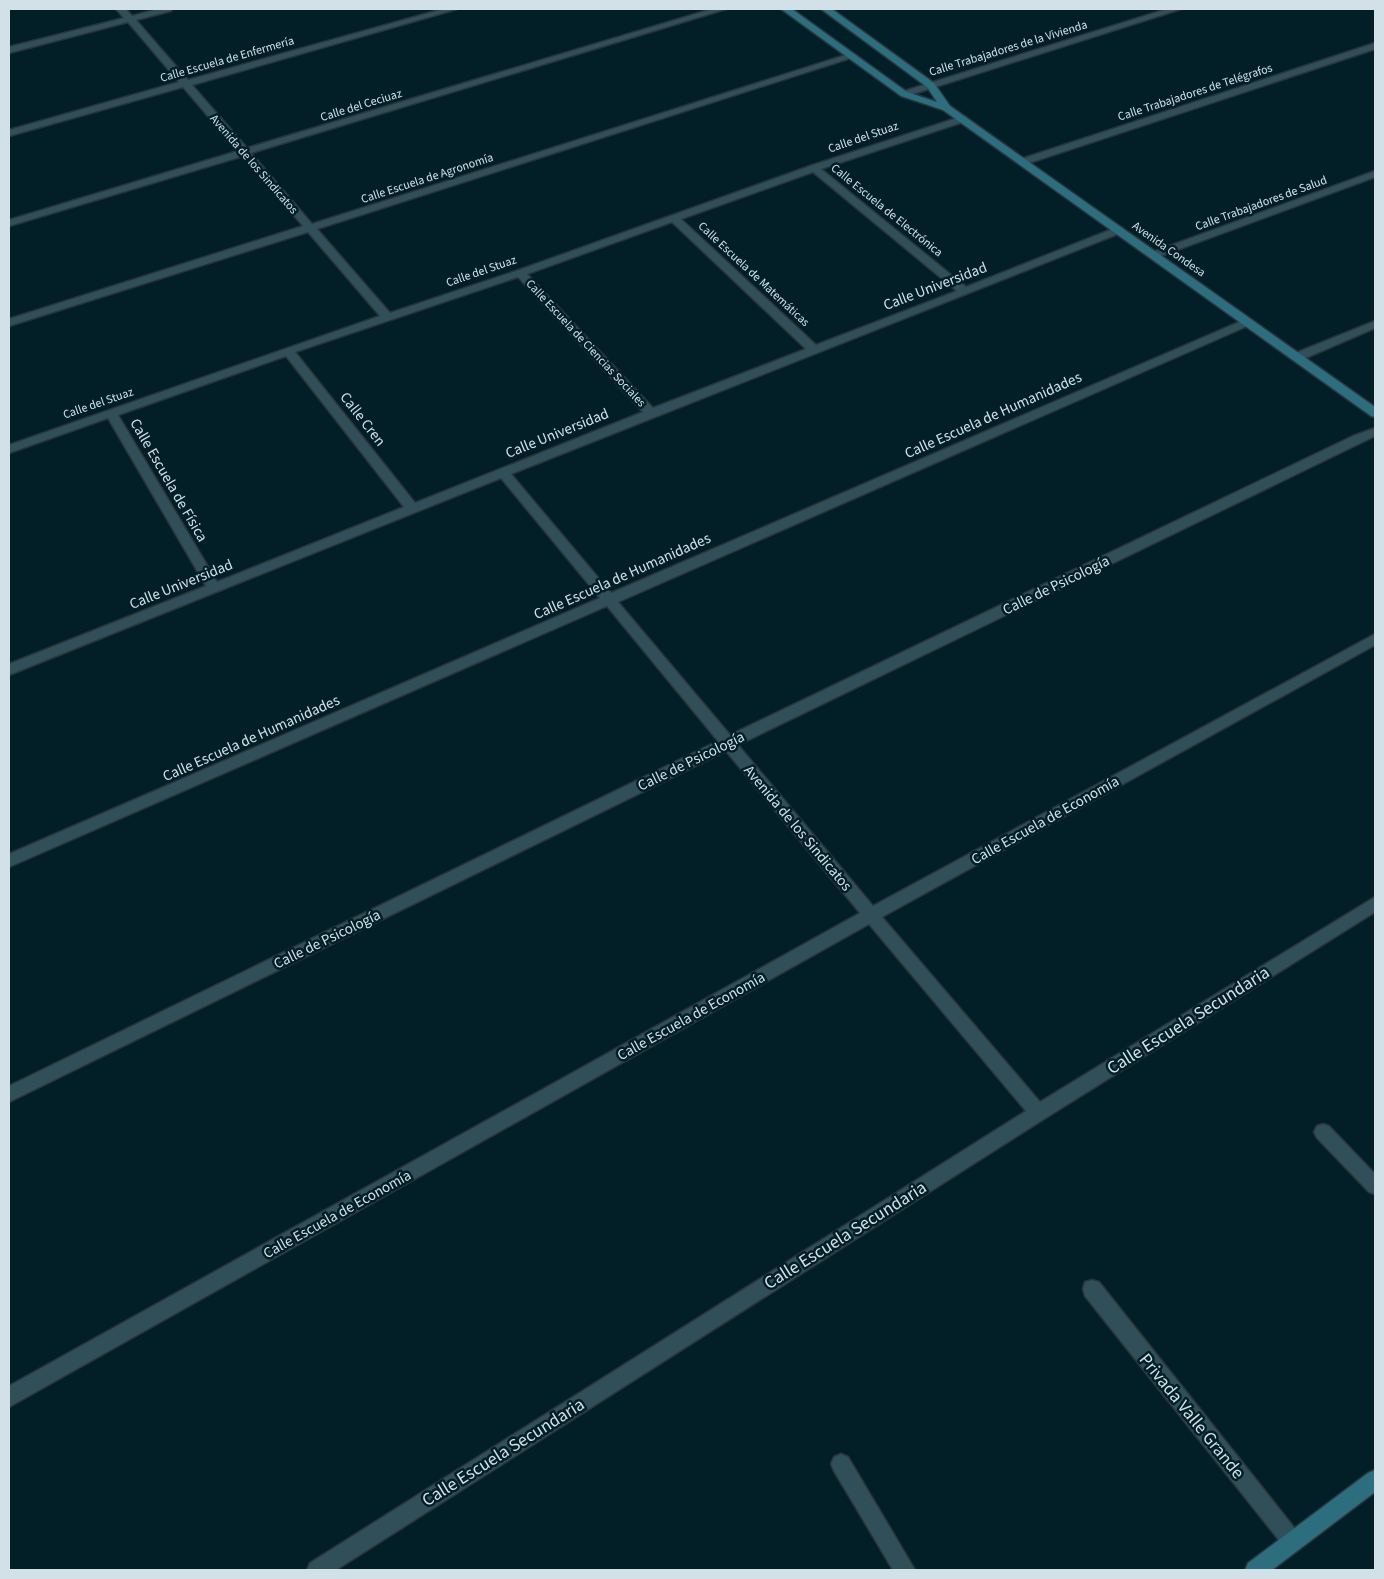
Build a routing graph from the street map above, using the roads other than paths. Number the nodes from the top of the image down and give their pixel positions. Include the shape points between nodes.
1 (121, 9) edge
2 (168, 9) edge
3 (452, 9) edge
4 (721, 9) edge
5 (786, 9) edge
6 (826, 9) edge
7 (1176, 9) edge
8 (129, 19) junction
9 (1375, 46) edge
10 (9, 50) edge
11 (852, 56) junction
12 (186, 84) junction
13 (931, 85) junction
14 (904, 94) junction
15 (946, 108) junction
16 (962, 119) junction
17 (9, 133) edge
18 (245, 153) junction
19 (1022, 162) junction
20 (814, 168) junction
21 (1375, 174) edge
22 (674, 218) junction
23 (9, 223) edge
24 (310, 229) junction
25 (1119, 230) junction
26 (1154, 255) junction
27 (520, 273) junction
28 (966, 292) junction
29 (388, 318) junction
30 (1248, 322) junction
31 (9, 323) edge
32 (1375, 324) edge
33 (814, 350) junction
34 (288, 351) junction
35 (1297, 357) junction
36 (111, 413) junction
37 (651, 413) junction
38 (1375, 413) edge
39 (1375, 432) edge
40 (9, 449) edge
41 (503, 472) junction
42 (412, 508) junction
43 (214, 588) junction
44 (609, 600) junction
45 (1375, 639) edge
46 (9, 670) edge
47 (728, 743) junction
48 (9, 861) edge
49 (1375, 904) edge
50 (871, 915) junction
51 (9, 1094) edge
52 (1038, 1113) junction
53 (1323, 1132) dead end
54 (1375, 1186) edge
55 (1092, 1289) dead end
56 (9, 1397) edge
57 (841, 1464) dead end
58 (1375, 1480) edge
59 (1293, 1542) junction
60 (317, 1570) edge
61 (905, 1570) edge
62 (1255, 1570) edge

1 - 8 street, Avenida de los Sindicatos
2 - 8 street
3 - 12 street, Calle Escuela de Enfermería
4 - 18 street, Calle del Ceciuaz
5 - 11 street, Avenida Condesa
6 - 13 street, Avenida Condesa
7 - 13 street, Calle Trabajadores de la Vivienda
8 - 10 street
8 - 12 street, Avenida de los Sindicatos
9 - 19 street, Calle Trabajadores de Telégrafos
11 - 14 street, Avenida Condesa
11 - 24 street, Calle Escuela de Agronomía
12 - 17 street, Calle Escuela de Enfermería
12 - 18 street, Avenida de los Sindicatos
13 - 14 street, Calle Trabajadores de la Vivienda
13 - 15 street, Avenida Condesa
14 - 15 street, Avenida Condesa
15 - 16 street, Avenida Condesa
16 - 19 street, Avenida Condesa
16 - 20 street, Calle del Stuaz
18 - 23 street, Calle del Ceciuaz
18 - 24 street, Avenida de los Sindicatos
19 - 25 street, Avenida Condesa
20 - 22 street, Calle del Stuaz
20 - 28 street, Calle Escuela de Electrónica
21 - 26 street, Calle Trabajadores de Salud
22 - 27 street, Calle del Stuaz
22 - 33 street, Calle Escuela de Matemáticas
24 - 29 street, Avenida de los Sindicatos
24 - 31 street, Calle Escuela de Agronomía
25 - 26 street, Avenida Condesa
25 - 28 street, Calle Universidad
26 - 30 street, Avenida Condesa
27 - 29 street, Calle del Stuaz
27 - 37 street, Calle Escuela de Ciencias Sociales
28 - 33 street, Calle Universidad
29 - 34 street, Calle del Stuaz
30 - 35 street, Avenida Condesa
30 - 44 street, Calle Escuela de Humanidades
32 - 35 street
33 - 37 street, Calle Universidad
34 - 36 street, Calle del Stuaz
34 - 42 street, Calle Cren
35 - 38 street, Avenida Condesa
36 - 40 street, Calle del Stuaz
36 - 43 street, Calle Escuela de Física
37 - 41 street, Calle Universidad
39 - 47 street, Calle de Psicología
41 - 42 street, Calle Universidad
41 - 44 street, Avenida de los Sindicatos
42 - 43 street, Calle Universidad
43 - 46 street, Calle Universidad
44 - 47 street, Avenida de los Sindicatos
44 - 48 street, Calle Escuela de Humanidades
45 - 50 street, Calle Escuela de Economía
47 - 50 street, Avenida de los Sindicatos
47 - 51 street, Calle de Psicología
49 - 52 street, Calle Escuela Secundaria
50 - 52 street, Avenida de los Sindicatos
50 - 56 street, Calle Escuela de Economía
52 - 60 street, Calle Escuela Secundaria
53 - 54 street
55 - 59 street, Privada Valle Grande
57 - 61 street
58 - 59 street
59 - 62 street

